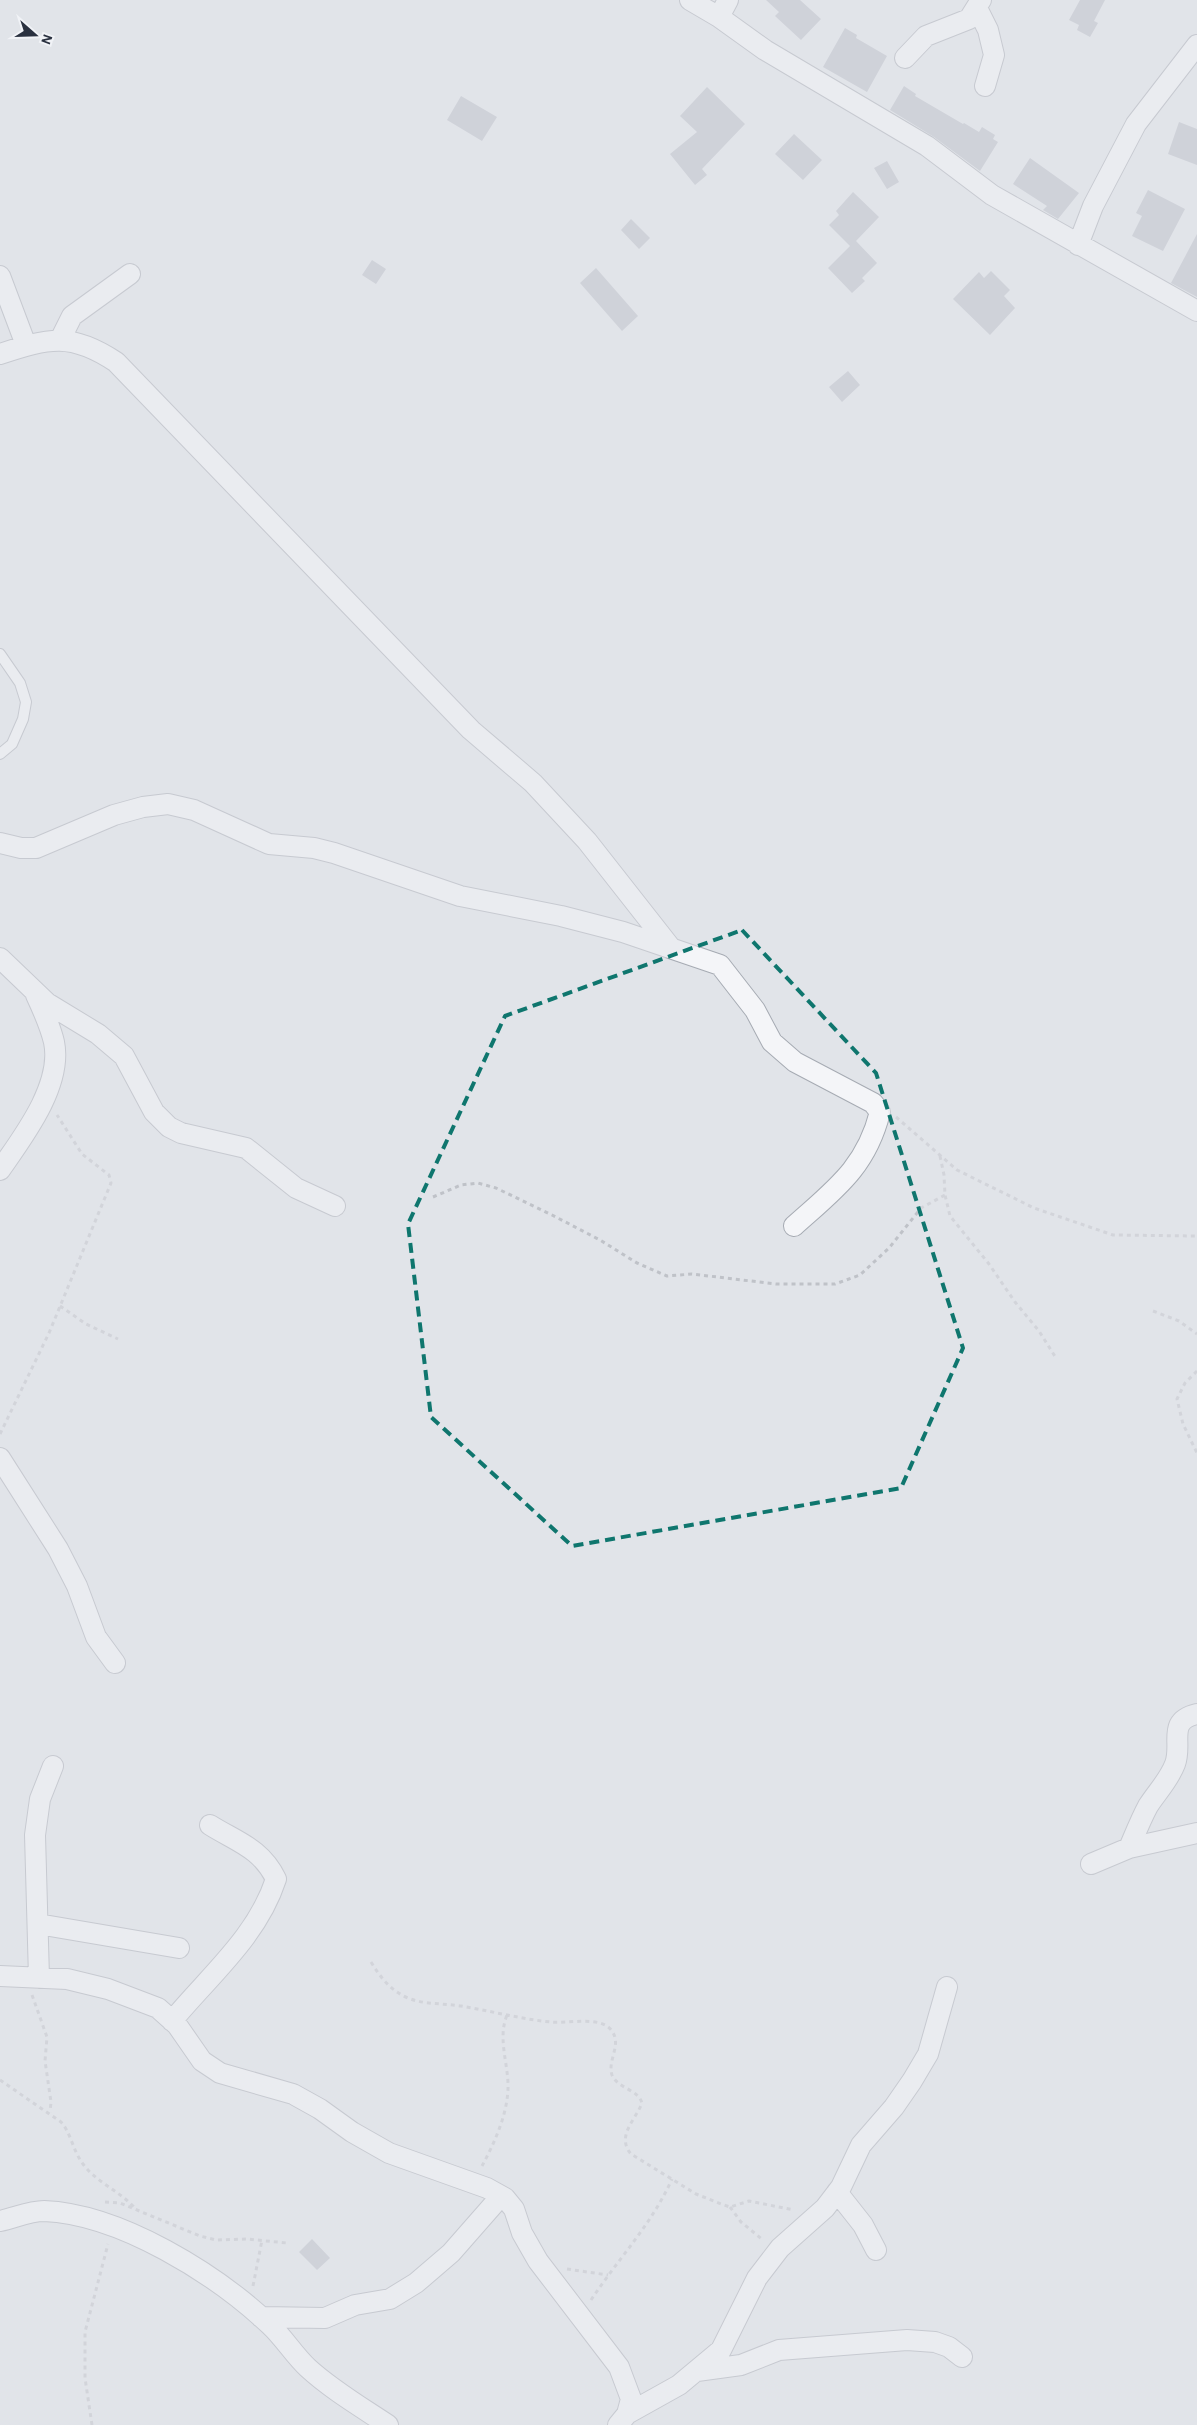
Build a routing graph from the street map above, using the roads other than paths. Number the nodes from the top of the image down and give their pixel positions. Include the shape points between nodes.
1 (690, 0) edge
2 (979, 4) edge
3 (724, 8) edge
4 (1197, 44) edge
5 (905, 58) dead end
6 (985, 86) dead end
7 (1078, 245) junction
8 (130, 274) dead end
9 (0, 276) edge
10 (1197, 311) edge
11 (60, 340) junction
12 (26, 345) junction
13 (0, 354) edge
14 (0, 654) edge
15 (0, 754) edge
16 (0, 843) edge
17 (672, 948) junction
18 (0, 958) edge
19 (35, 993) junction
20 (0, 1170) edge
21 (335, 1206) dead end
22 (794, 1226) dead end
23 (0, 1458) edge
24 (115, 1663) dead end
25 (1197, 1714) edge
26 (52, 1766) dead end
27 (210, 1826) dead end
28 (1197, 1832) edge
29 (1129, 1848) junction
30 (1091, 1864) dead end
31 (38, 1924) junction
32 (179, 1948) dead end
33 (0, 1976) edge
34 (34, 1978) junction
35 (947, 1987) dead end
36 (172, 2021) junction
37 (837, 2192) junction
38 (501, 2196) junction
39 (0, 2221) edge
40 (876, 2250) dead end
41 (256, 2313) junction
42 (962, 2357) dead end
43 (697, 2371) junction
44 (622, 2420) edge
45 (388, 2425) edge

1 - 3 street
2 - 5 street via 969,20 926,36
2 - 6 street via 994,55
3 - 7 street via 765,50 926,146 992,195
4 - 7 street via 1136,124
7 - 10 street
8 - 11 street via 72,316
9 - 12 street
11 - 12 street
11 - 17 street via 98,350 116,362 472,730 533,782 587,841
12 - 13 street
14 - 15 lane via 20,683 26,702 23,719 12,744
16 - 17 street via 36,848 114,815 168,804 194,810 269,844 334,853 460,896 561,916
17 - 22 street via 720,965 754,1010 772,1042 795,1062 873,1103 880,1112 865,1153 847,1178
18 - 19 street
19 - 20 street via 54,1043 52,1077 30,1126
19 - 21 street via 98,1034 124,1056 154,1112 168,1127 246,1148 296,1188
23 - 24 street via 58,1549 77,1586 96,1637
25 - 29 street via 1187,1716 1180,1724 1176,1735 1176,1762 1148,1806
26 - 31 street via 40,1799 35,1835
27 - 36 street via 251,1847 270,1866 276,1879 264,1909 249,1933
28 - 29 street
29 - 30 street
31 - 32 street
31 - 34 street
33 - 34 street
34 - 36 street via 67,1979 108,1989 158,2008
35 - 37 street via 928,2054 894,2107 860,2145
36 - 38 street via 202,2061 220,2073 293,2094 389,2153 473,2182
37 - 40 street via 863,2225
37 - 43 street via 757,2278 721,2350
38 - 41 street via 451,2253 416,2283 390,2299 355,2306 325,2318
38 - 44 street via 514,2209 522,2232 546,2273 619,2367 630,2399
39 - 41 street via 42,2211 72,2214 114,2226 184,2260 229,2290
41 - 45 street via 272,2326 307,2367
42 - 43 street via 935,2342 907,2340 779,2350 741,2365
43 - 44 street

